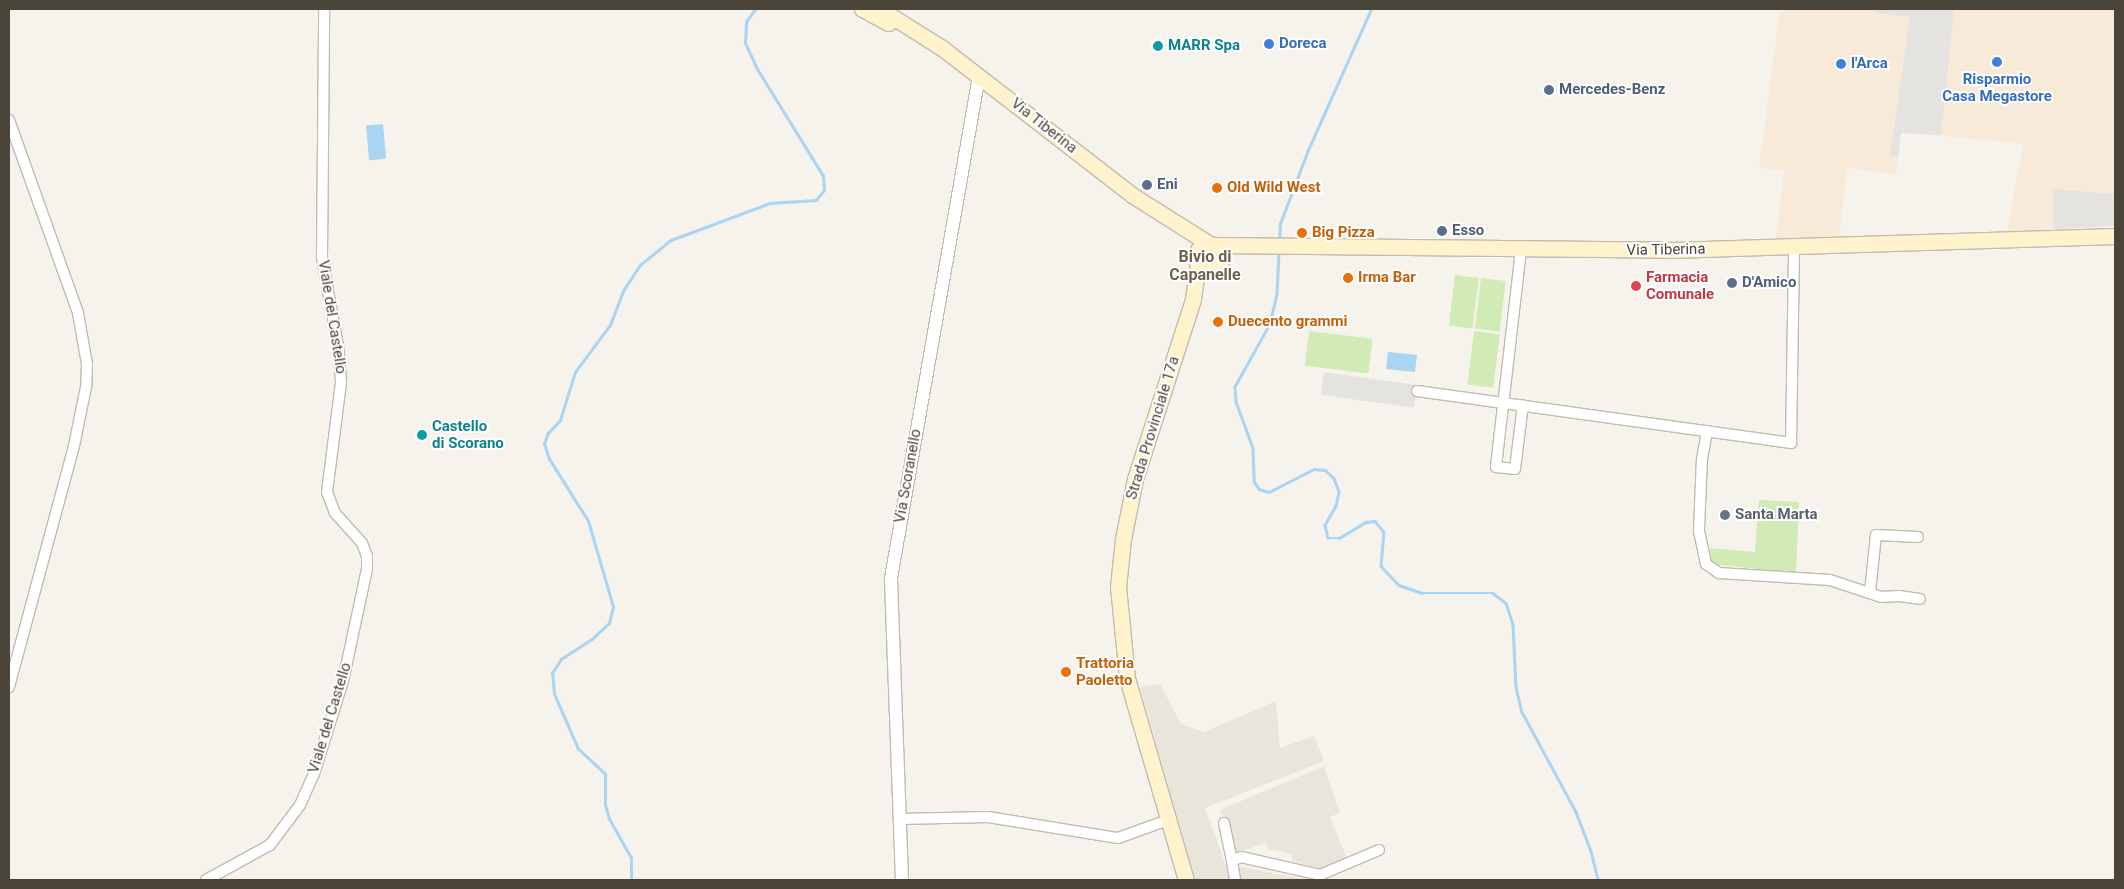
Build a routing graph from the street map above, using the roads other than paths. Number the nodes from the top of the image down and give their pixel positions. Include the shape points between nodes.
1 (862, 9) edge
2 (880, 9) edge
3 (324, 10) edge
4 (942, 48) junction
5 (979, 76) junction
6 (9, 120) edge
7 (1176, 225) junction
8 (2115, 236) edge
9 (1212, 244) junction
10 (1794, 246) junction
11 (1256, 248) junction
12 (1521, 250) junction
13 (1207, 263) junction
14 (1417, 390) dead end
15 (1503, 403) junction
16 (1523, 405) junction
17 (1707, 431) junction
18 (1918, 537) dead end
19 (1870, 592) junction
20 (1920, 599) dead end
21 (9, 687) edge
22 (900, 820) junction
23 (1168, 820) junction
24 (1224, 823) dead end
25 (1379, 850) dead end
26 (1232, 861) junction
27 (206, 880) edge
28 (902, 880) edge
29 (1186, 880) edge
30 (1235, 880) edge

1 - 4 main road
2 - 4 main road, Via Tiberina
3 - 27 street, Viale del Castello via 322,252 339,351 341,382 327,492 335,513 362,543 367,569 343,680 314,774 300,805 270,845
4 - 5 main road, Via Tiberina
5 - 7 main road, Via Tiberina
5 - 22 street, Via Scoranello via 891,578
6 - 21 street via 78,313 87,364 74,446
7 - 9 main road, Via Tiberina
7 - 13 main road
8 - 10 main road, Via Tiberina
9 - 11 main road, Via Tiberina
9 - 13 main road, Strada Provinciale 17a via 1200,247
9 - 13 main road via 1223,256
10 - 12 main road, Via Tiberina
10 - 17 street via 1791,443
11 - 12 main road, Via Tiberina
11 - 13 main road
12 - 15 street
13 - 23 main road, Strada Provinciale 17a via 1135,479 1119,577 1119,622 1127,678
14 - 15 street
15 - 16 street
15 - 16 street via 1496,467 1515,469
16 - 17 street
17 - 19 street via 1702,458 1699,531 1706,564 1719,572 1830,580
18 - 19 street via 1876,535
19 - 20 street via 1881,597
22 - 23 street via 988,817 1118,838
22 - 28 street, Via Scoranello
23 - 29 main road, Strada Provinciale 17a
24 - 26 street
25 - 26 street via 1320,875 1248,857
26 - 30 street

